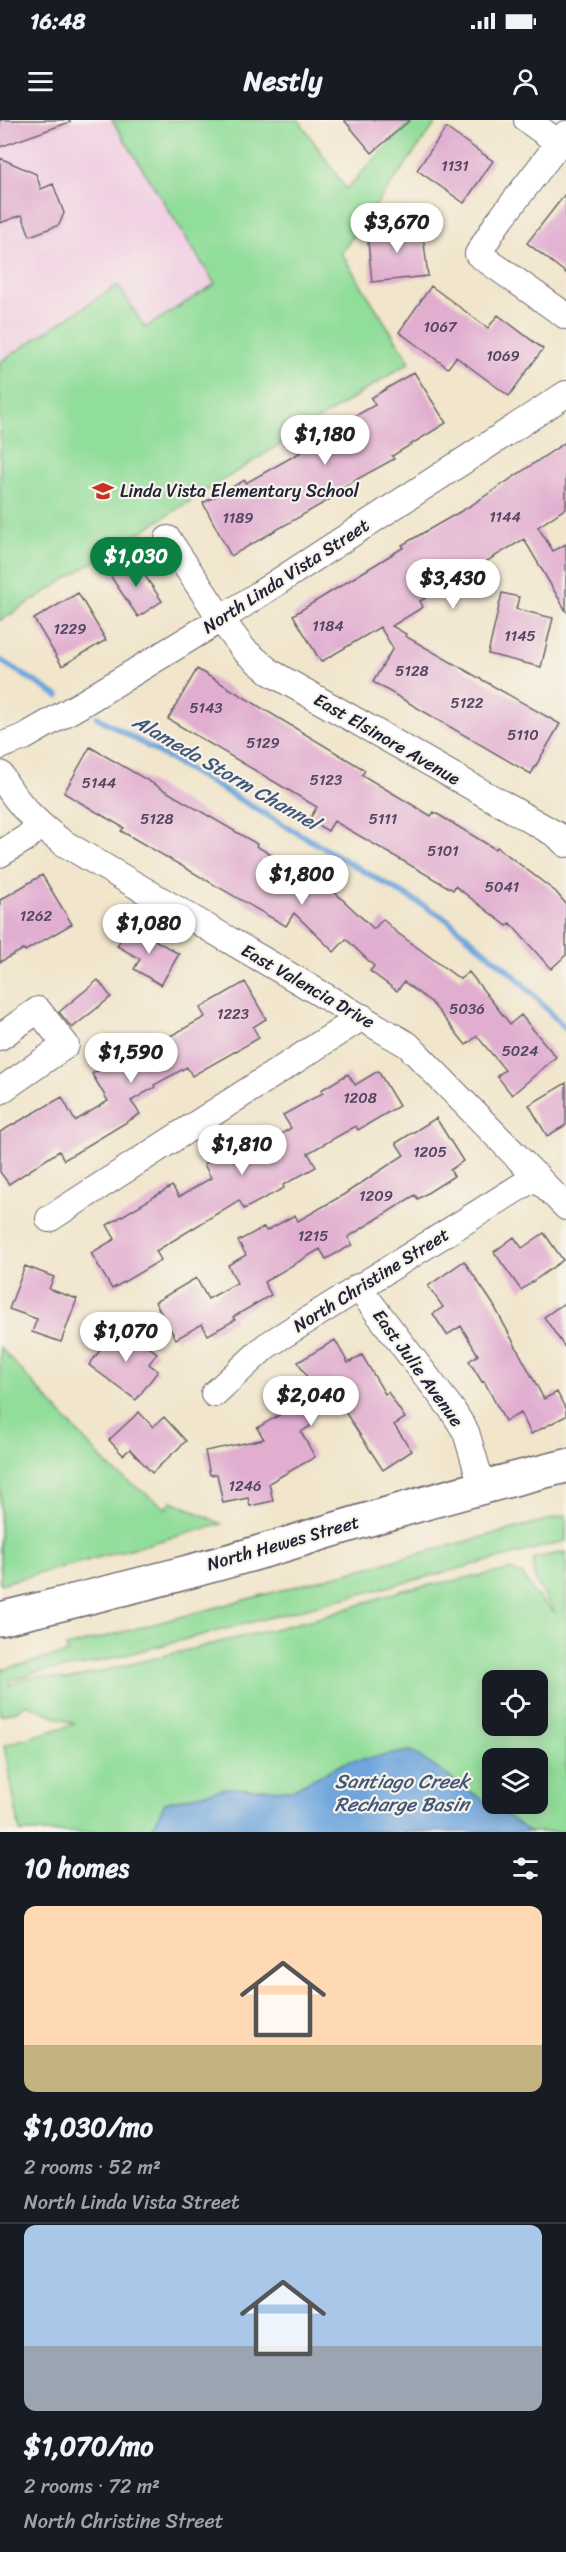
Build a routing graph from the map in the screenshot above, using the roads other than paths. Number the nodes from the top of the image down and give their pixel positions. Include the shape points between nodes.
1 (527, 120) edge
2 (563, 138) edge
3 (566, 316) edge
4 (566, 394) edge
5 (168, 539) dead end
6 (220, 619) junction
7 (0, 746) edge
8 (0, 774) edge
9 (40, 826) junction
10 (563, 831) edge
11 (0, 854) edge
12 (362, 1017) junction
13 (0, 1037) edge
14 (0, 1091) edge
15 (537, 1176) junction
16 (566, 1207) edge
17 (49, 1219) dead end
18 (358, 1287) junction
19 (214, 1394) dead end
20 (566, 1466) edge
21 (482, 1486) junction
22 (0, 1619) edge

1 - 2 street
2 - 3 street via 496,225 478,255
4 - 6 street, North Linda Vista Street
5 - 6 street, East Elsinore Avenue
6 - 7 street, North Linda Vista Street via 85,702 24,737
6 - 10 street, East Elsinore Avenue via 244,650 270,672
8 - 9 street, East Valencia Drive via 21,807
9 - 11 street
9 - 12 street, East Valencia Drive
12 - 15 street, East Valencia Drive via 408,1046
12 - 17 street
13 - 14 street via 38,1010 66,1045
15 - 16 street, East Valencia Drive
15 - 18 street, North Christine Street
18 - 19 street, North Christine Street via 266,1346
18 - 21 street, East Julie Avenue via 453,1411 466,1432
20 - 21 main road, North Hewes Street
21 - 22 main road, North Hewes Street via 316,1535

